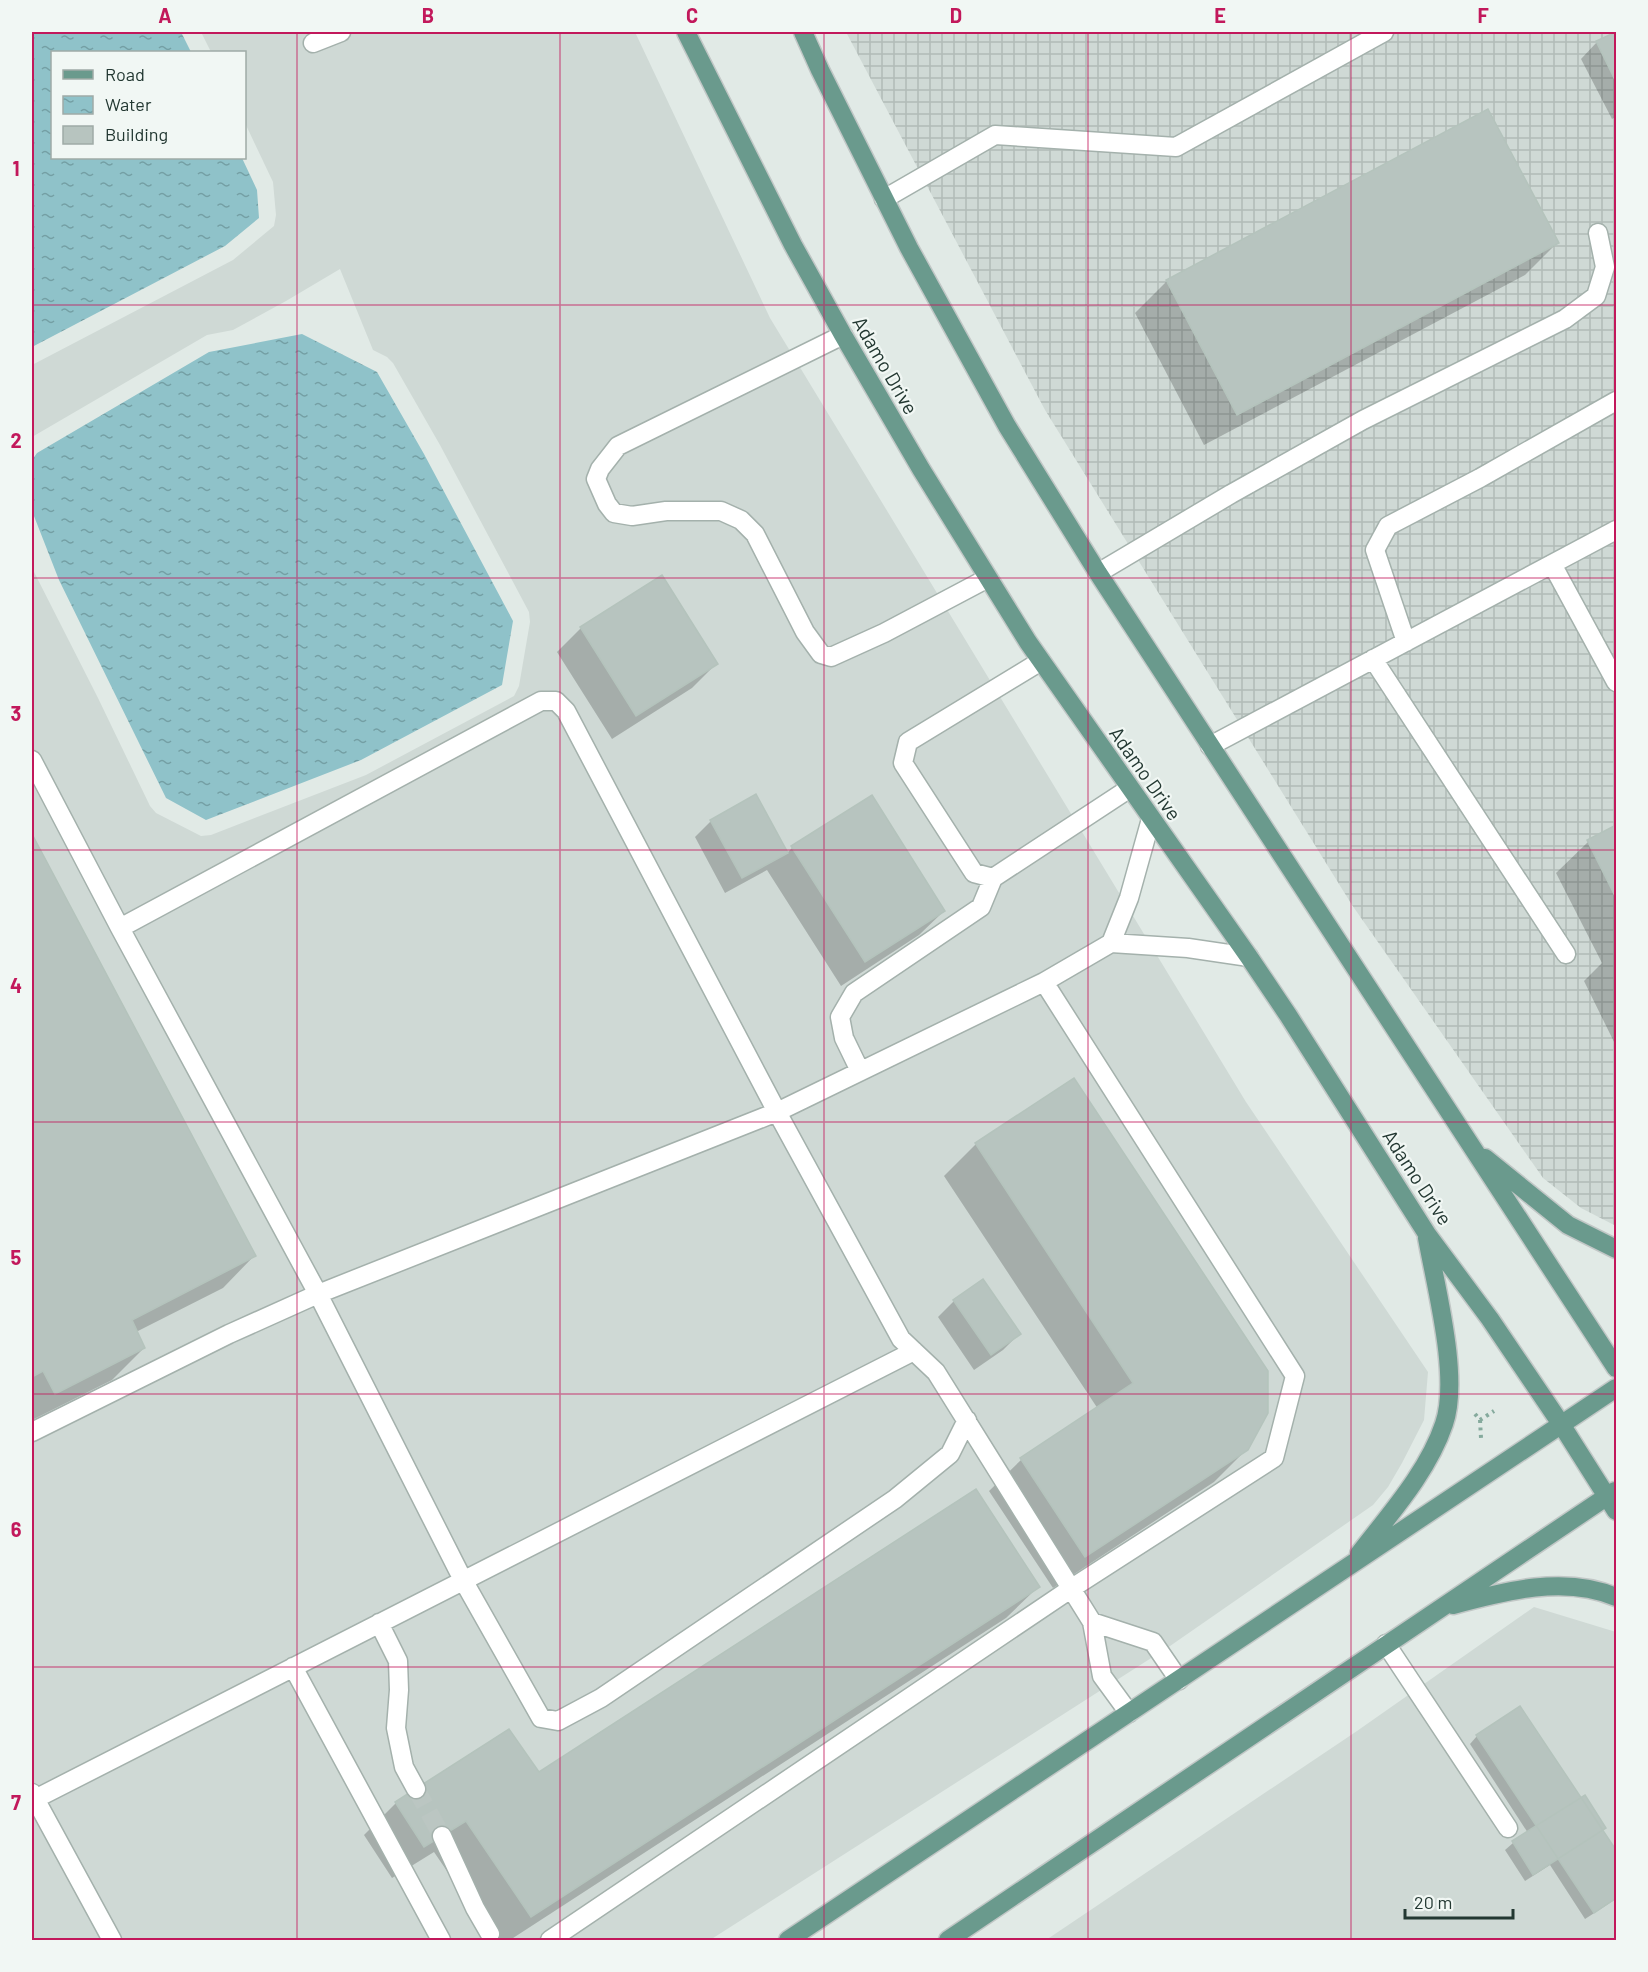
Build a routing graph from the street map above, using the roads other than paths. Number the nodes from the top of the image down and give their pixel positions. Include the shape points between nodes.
1 (341, 32) edge
2 (686, 32) edge
3 (803, 32) edge
4 (1384, 32) edge
5 (313, 43) dead end
6 (884, 199) junction
7 (1598, 233) dead end
8 (843, 335) junction
9 (1617, 401) edge
10 (1617, 530) edge
11 (1552, 564) junction
12 (1098, 573) junction
13 (988, 578) junction
14 (1406, 642) junction
15 (1373, 659) junction
16 (1041, 661) junction
17 (1617, 682) edge
18 (1210, 746) junction
19 (32, 760) edge
20 (1130, 788) junction
21 (1151, 819) junction
22 (993, 878) junction
23 (120, 928) junction
24 (1111, 943) junction
25 (1566, 954) dead end
26 (1249, 957) junction
27 (1044, 982) junction
28 (860, 1071) junction
29 (777, 1112) junction
30 (1472, 1148) junction
31 (1427, 1234) junction
32 (1617, 1249) edge
33 (318, 1294) junction
34 (914, 1351) junction
35 (1617, 1368) edge
36 (1617, 1388) edge
37 (967, 1420) junction
38 (1561, 1424) junction
39 (32, 1432) edge
40 (1613, 1499) edge
41 (1347, 1569) junction
42 (463, 1580) junction
43 (1072, 1588) junction
44 (1617, 1597) edge
45 (1437, 1609) junction
46 (1092, 1622) junction
47 (379, 1623) junction
48 (1386, 1644) junction
49 (293, 1667) junction
50 (1179, 1680) junction
51 (1129, 1713) junction
52 (416, 1789) tunnel mouth
53 (33, 1796) edge
54 (1508, 1828) dead end
55 (442, 1836) tunnel mouth
56 (487, 1938) edge
57 (112, 1941) edge
58 (441, 1941) edge
59 (550, 1941) edge
60 (788, 1941) edge
61 (948, 1941) edge

1 - 5 lane
2 - 8 main road, Adamo Drive
3 - 6 main road
4 - 6 lane via 1176,147 995,135
6 - 12 main road via 951,327
7 - 12 lane via 1605,267 1596,296 1565,319 1363,420
8 - 13 main road, Adamo Drive
8 - 13 lane via 618,446 596,479 607,504 614,513 632,516 666,511 721,511 741,520 755,534 804,632 821,654 831,657
9 - 14 lane via 1388,525 1375,550
10 - 11 lane
11 - 14 lane
11 - 17 lane
12 - 18 main road
13 - 16 main road, Adamo Drive
14 - 15 lane
15 - 18 lane
15 - 25 lane
16 - 20 main road, Adamo Drive
16 - 22 lane via 908,742 903,763 974,873
18 - 30 main road
19 - 23 lane
20 - 21 main road, Adamo Drive
20 - 22 lane
21 - 24 lane via 1129,898
21 - 26 main road, Adamo Drive
22 - 28 lane via 981,908 854,993 840,1017 844,1038
23 - 29 lane via 541,701 556,701 566,711
23 - 33 lane
24 - 26 lane
24 - 27 lane
26 - 31 main road, Adamo Drive
27 - 28 lane
27 - 43 lane via 1295,1376 1274,1458
28 - 29 lane
29 - 33 lane
29 - 34 lane via 901,1339
30 - 32 main road via 1568,1225
30 - 35 main road
31 - 38 main road, Adamo Drive via 1491,1319
31 - 41 main road via 1449,1369 1444,1424 1404,1496
33 - 39 lane
33 - 42 lane
34 - 37 lane via 936,1372
34 - 42 lane
36 - 38 main road
37 - 42 lane via 950,1454 895,1499 601,1698 558,1721 541,1718
37 - 43 lane
38 - 40 main road, Adamo Drive
38 - 41 main road
40 - 45 main road
41 - 50 main road
42 - 47 lane
43 - 46 lane
43 - 59 lane
44 - 45 main road via 1589,1588 1543,1587 1502,1592
45 - 48 main road
46 - 50 lane via 1153,1642
46 - 51 lane via 1102,1676
47 - 49 lane
47 - 52 lane via 398,1661 396,1728 404,1767
48 - 54 lane
48 - 61 main road
49 - 53 lane
49 - 58 lane
50 - 51 main road
51 - 60 main road
53 - 57 lane
55 - 56 lane

